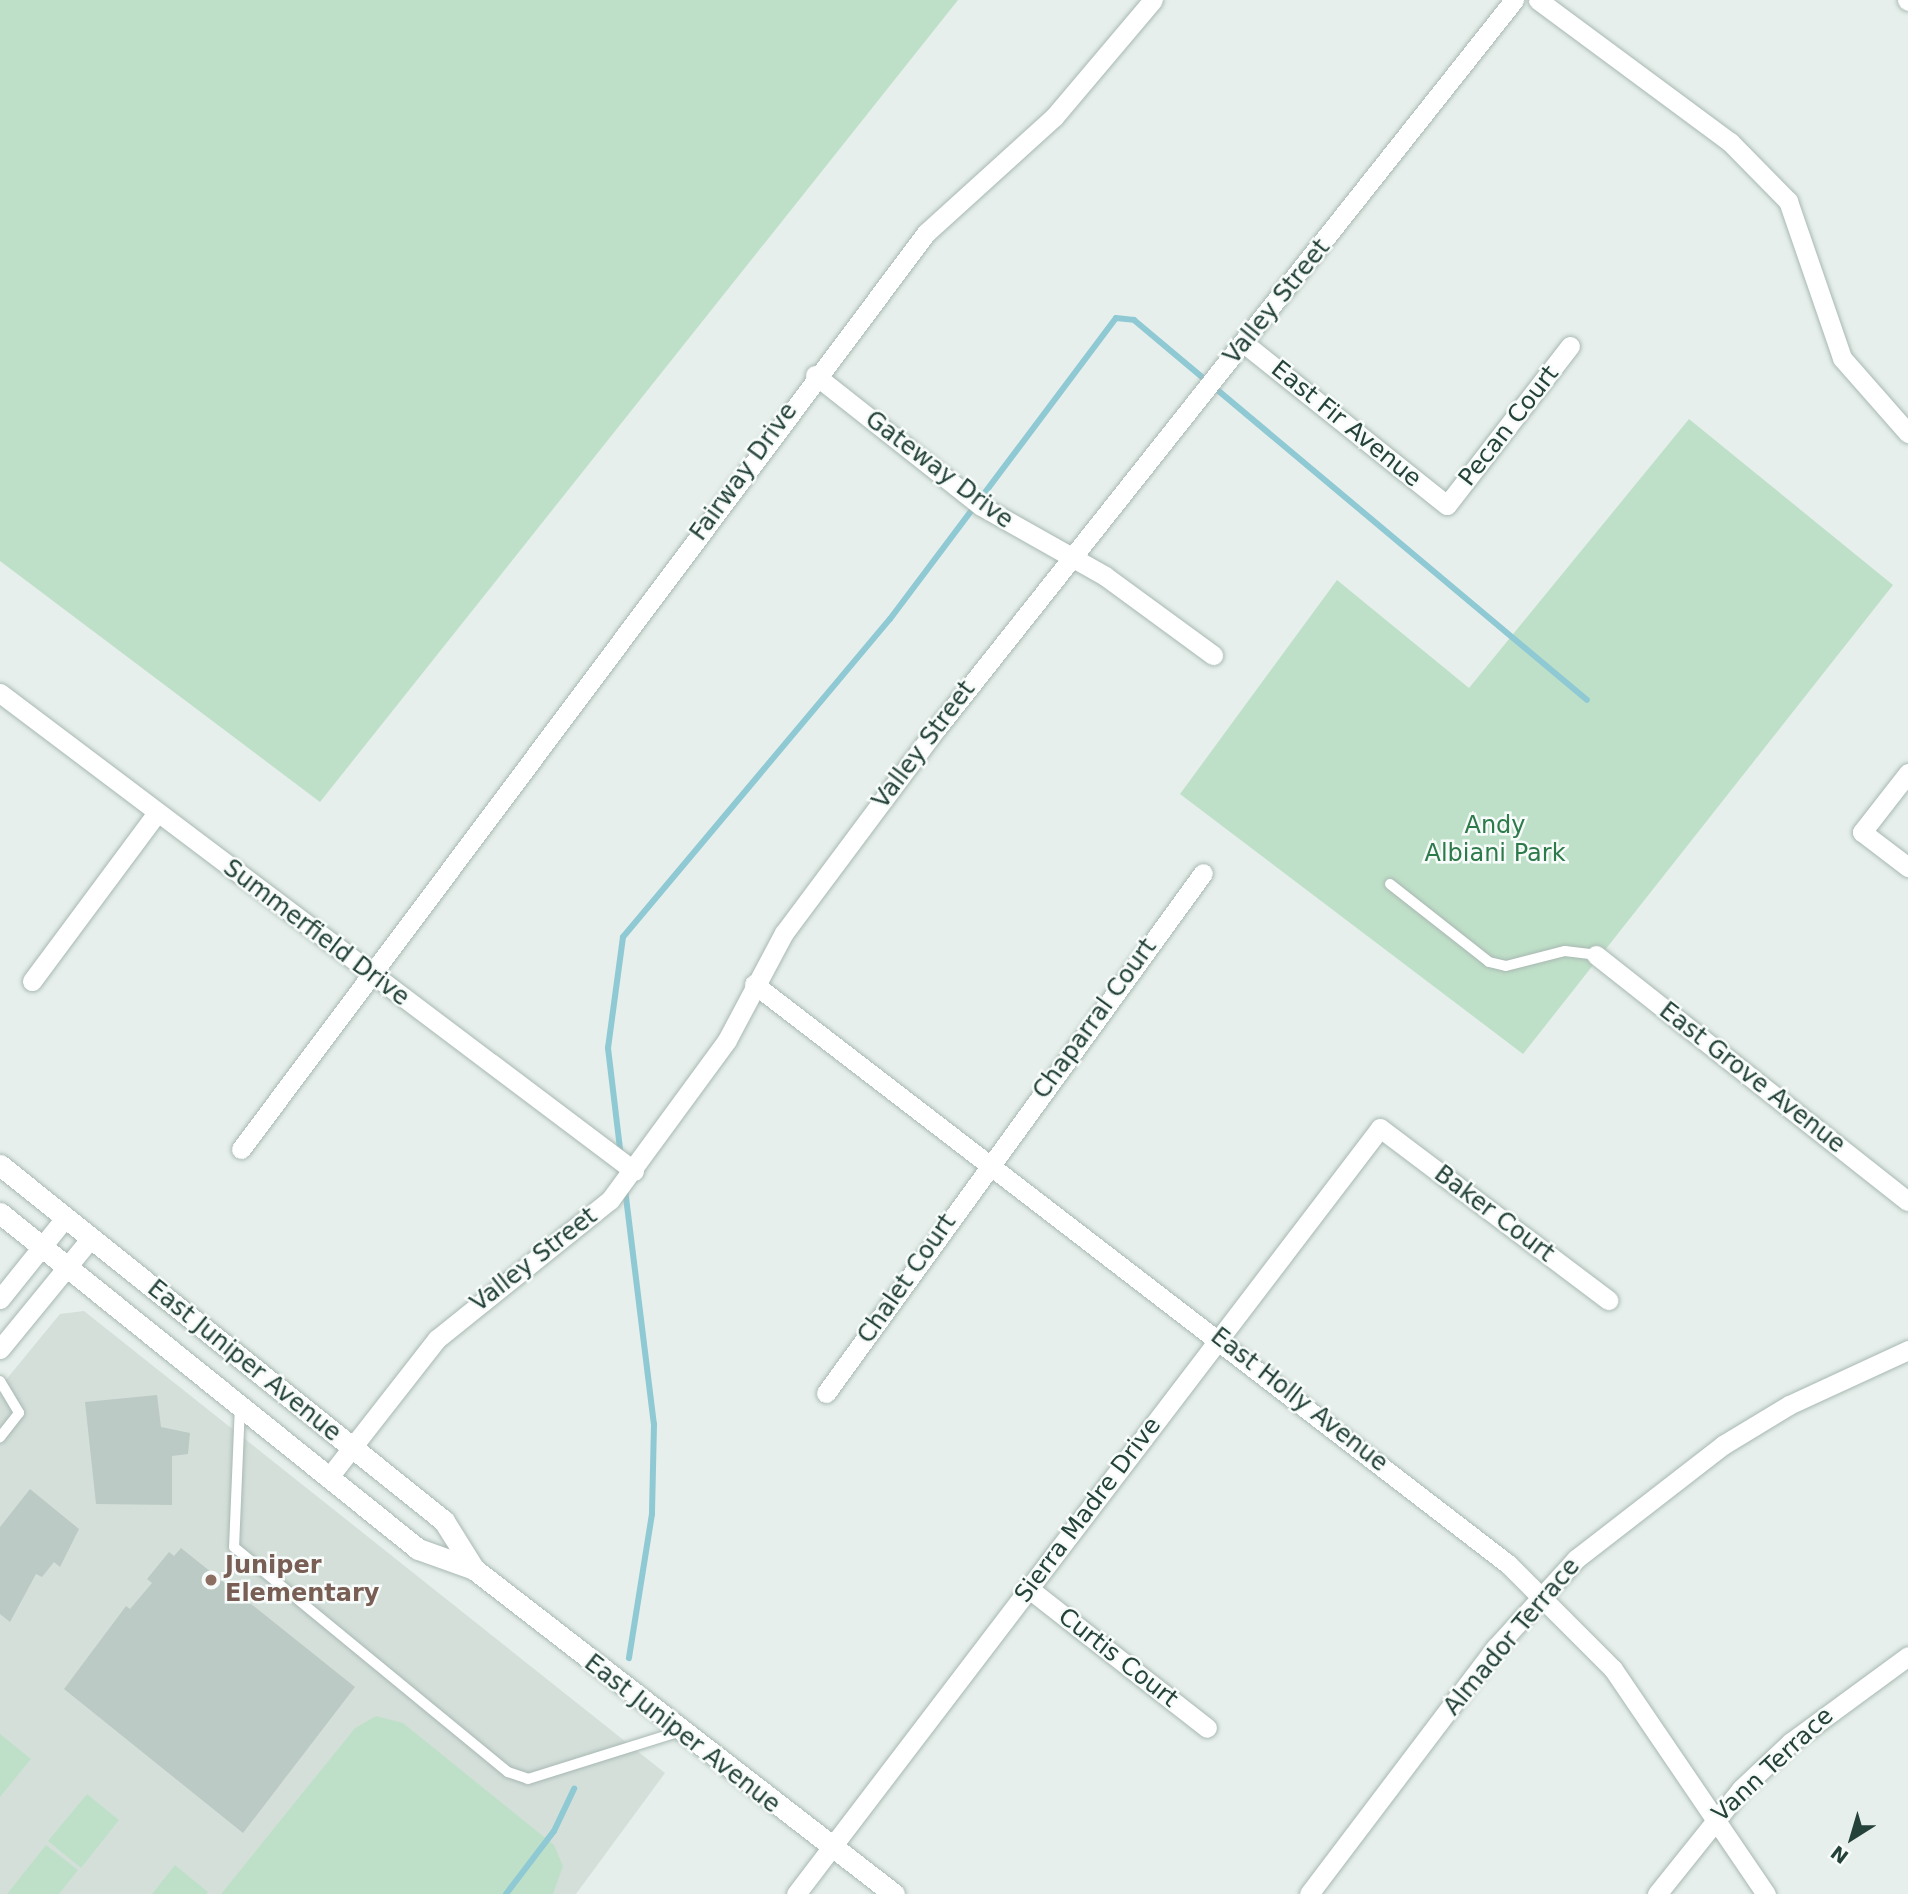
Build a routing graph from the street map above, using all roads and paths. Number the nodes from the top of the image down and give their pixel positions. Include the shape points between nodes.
1 (1153, 0) edge
2 (1514, 0) edge
3 (1538, 0) edge
4 (1245, 344) junction
5 (1570, 346) dead end
6 (815, 375) junction
7 (1908, 433) edge
8 (1447, 505) joint
9 (1068, 555) junction
10 (1213, 655) dead end
11 (0, 693) edge
12 (1908, 773) edge
13 (156, 814) junction
14 (1908, 867) edge
15 (1203, 873) dead end
16 (1390, 884) dead end
17 (1596, 955) joint
18 (370, 974) junction
19 (32, 981) dead end
20 (754, 984) junction
21 (1380, 1128) joint
22 (241, 1149) dead end
23 (0, 1165) edge
24 (988, 1165) junction
25 (634, 1171) junction
26 (1908, 1201) edge
27 (0, 1213) edge
28 (65, 1218) junction
29 (90, 1238) junction
30 (42, 1247) junction
31 (67, 1267) junction
32 (0, 1299) edge
33 (1608, 1300) dead end
34 (1219, 1338) junction
35 (0, 1349) edge
36 (1908, 1350) edge
37 (0, 1381) edge
38 (826, 1394) dead end
39 (240, 1405) junction
40 (0, 1437) edge
41 (352, 1447) junction
42 (329, 1477) junction
43 (474, 1569) junction
44 (1028, 1588) junction
45 (1542, 1595) junction
46 (1908, 1656) edge
47 (1207, 1728) dead end
48 (678, 1732) junction
49 (1713, 1820) junction
50 (833, 1848) junction
51 (796, 1894) edge
52 (894, 1894) edge
53 (1309, 1894) edge
54 (1657, 1894) edge
55 (1766, 1894) edge

1 - 6 street, Fairway Drive via 1054,117 926,233
2 - 4 street, Valley Street
3 - 7 street via 1730,142 1788,201 1842,358
4 - 8 street, East Fir Avenue
4 - 9 street, Valley Street
5 - 8 street, Pecan Court
6 - 9 street, Gateway Drive via 981,506
6 - 18 street, Fairway Drive
9 - 10 street, Gateway Drive via 1152,607
9 - 20 street, Valley Street via 784,933
11 - 13 street, Summerfield Drive
12 - 14 street via 1862,832
13 - 18 street, Summerfield Drive
13 - 19 street
15 - 24 street, Chaparral Court
16 - 17 lane via 1489,962 1506,966 1565,951
17 - 26 street, East Grove Avenue
18 - 22 street, Fairway Drive
18 - 25 street, Summerfield Drive
20 - 24 street, East Holly Avenue
20 - 25 street, Valley Street via 727,1040
21 - 33 street, Baker Court
21 - 34 street, Sierra Madre Drive
23 - 28 street, East Juniper Avenue
24 - 34 street, East Holly Avenue
24 - 38 street, Chalet Court
25 - 41 street, Valley Street via 584,1224 437,1339
27 - 30 street, East Juniper Avenue
28 - 29 street, East Juniper Avenue
28 - 30 street
29 - 31 street
29 - 41 street, East Juniper Avenue
30 - 31 street, East Juniper Avenue
30 - 32 street
31 - 35 street
31 - 39 street, East Juniper Avenue
34 - 44 street, Sierra Madre Drive
34 - 45 street, East Holly Avenue
36 - 45 street, Almador Terrace via 1789,1405 1723,1444 1627,1515
37 - 40 lane via 19,1413
39 - 42 street, East Juniper Avenue
39 - 48 lane via 234,1547 508,1772 528,1779
41 - 42 street, Valley Street
41 - 43 street, East Juniper Avenue via 444,1521
42 - 43 street, East Juniper Avenue via 418,1549
43 - 48 street, East Juniper Avenue
44 - 47 street, Curtis Court
44 - 50 street, Sierra Madre Drive
45 - 49 street, East Holly Avenue via 1639,1703
45 - 53 street, Almador Terrace
46 - 49 street, Vann Terrace via 1791,1742
48 - 50 street, East Juniper Avenue
49 - 54 street, Vann Terrace
49 - 55 street, East Holly Avenue
50 - 51 street, Sierra Madre Drive
50 - 52 street, East Juniper Avenue

